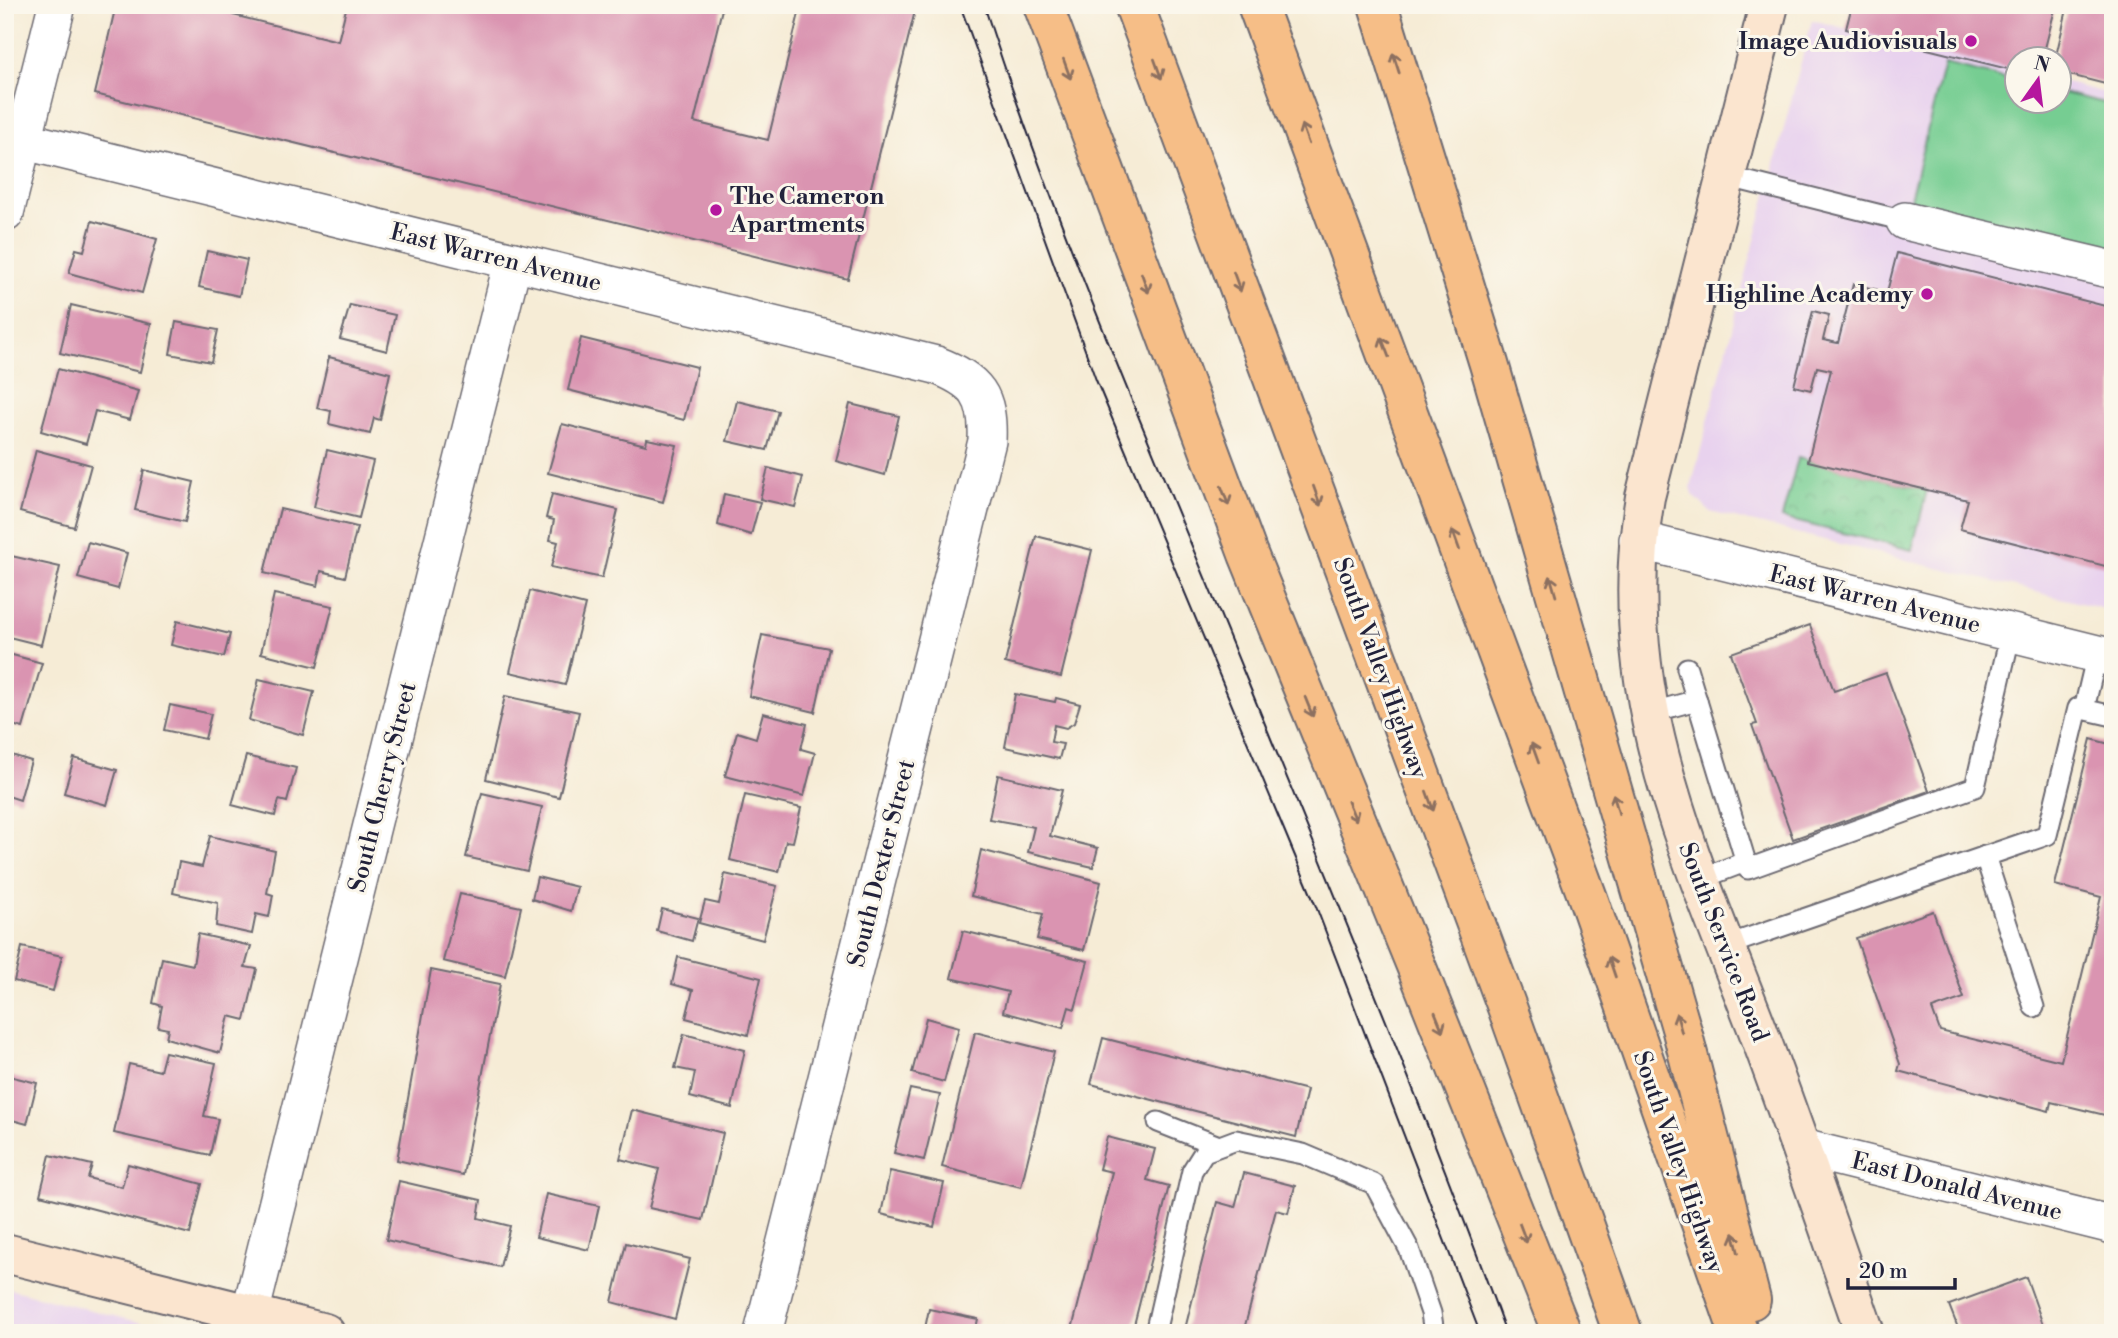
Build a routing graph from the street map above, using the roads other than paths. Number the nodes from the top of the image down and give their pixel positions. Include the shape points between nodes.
1 (57, 5) edge
2 (1043, 5) edge
3 (1134, 5) edge
4 (1258, 5) edge
5 (1378, 5) edge
6 (1769, 5) edge
7 (14, 139) edge
8 (1725, 176) junction
9 (5, 214) edge
10 (1905, 221) joint
11 (513, 261) junction
12 (2113, 271) edge
13 (979, 393) joint
14 (1638, 540) junction
15 (2011, 632) junction
16 (2105, 656) edge
17 (1687, 668) dead end
18 (1697, 700) junction
19 (2084, 709) junction
20 (1649, 713) junction
21 (2113, 716) edge
22 (1985, 856) junction
23 (1745, 862) junction
24 (1700, 878) junction
25 (1725, 946) junction
26 (2034, 1007) dead end
27 (1158, 1122) dead end
28 (1219, 1146) junction
29 (1802, 1148) junction
30 (2113, 1225) edge
31 (5, 1253) edge
32 (248, 1323) edge
33 (325, 1333) edge
34 (763, 1333) edge
35 (1155, 1333) edge
36 (1434, 1333) edge
37 (1562, 1333) edge
38 (1623, 1333) edge
39 (1738, 1333) edge
40 (1760, 1333) edge
41 (1865, 1333) edge

1 - 7 street
2 -> 37 highway via 1248,554
3 -> 38 highway, South Valley Highway via 1508,1010
39 -> 4 highway, South Valley Highway via 1589,901
40 -> 5 highway via 1678,1017 1489,365
6 - 8 street, South Service Road
7 - 9 street
7 - 11 street, East Warren Avenue
8 - 10 lane
8 - 14 street, South Service Road via 1660,430
10 - 12 street
11 - 13 street, East Warren Avenue via 936,365 963,376
11 - 32 street, South Cherry Street
13 - 34 street, South Dexter Street via 988,416 986,441
14 - 15 street, East Warren Avenue
14 - 20 street, South Service Road via 1637,632
15 - 16 street, East Warren Avenue
15 - 23 lane via 1975,787 1748,869
16 - 19 lane
17 - 18 lane
18 - 20 lane
18 - 23 lane
19 - 21 lane
19 - 22 lane via 2078,708 2047,835
20 - 24 street, South Service Road via 1680,826
22 - 25 lane
22 - 26 lane
23 - 24 lane
24 - 25 street, South Service Road
25 - 29 street, South Service Road
27 - 28 lane
28 - 35 lane via 1205,1152 1192,1171
28 - 36 lane via 1236,1140 1303,1154 1374,1184 1409,1248
29 - 30 street, East Donald Avenue
29 - 41 street, South Service Road
31 - 32 street
32 - 33 street

